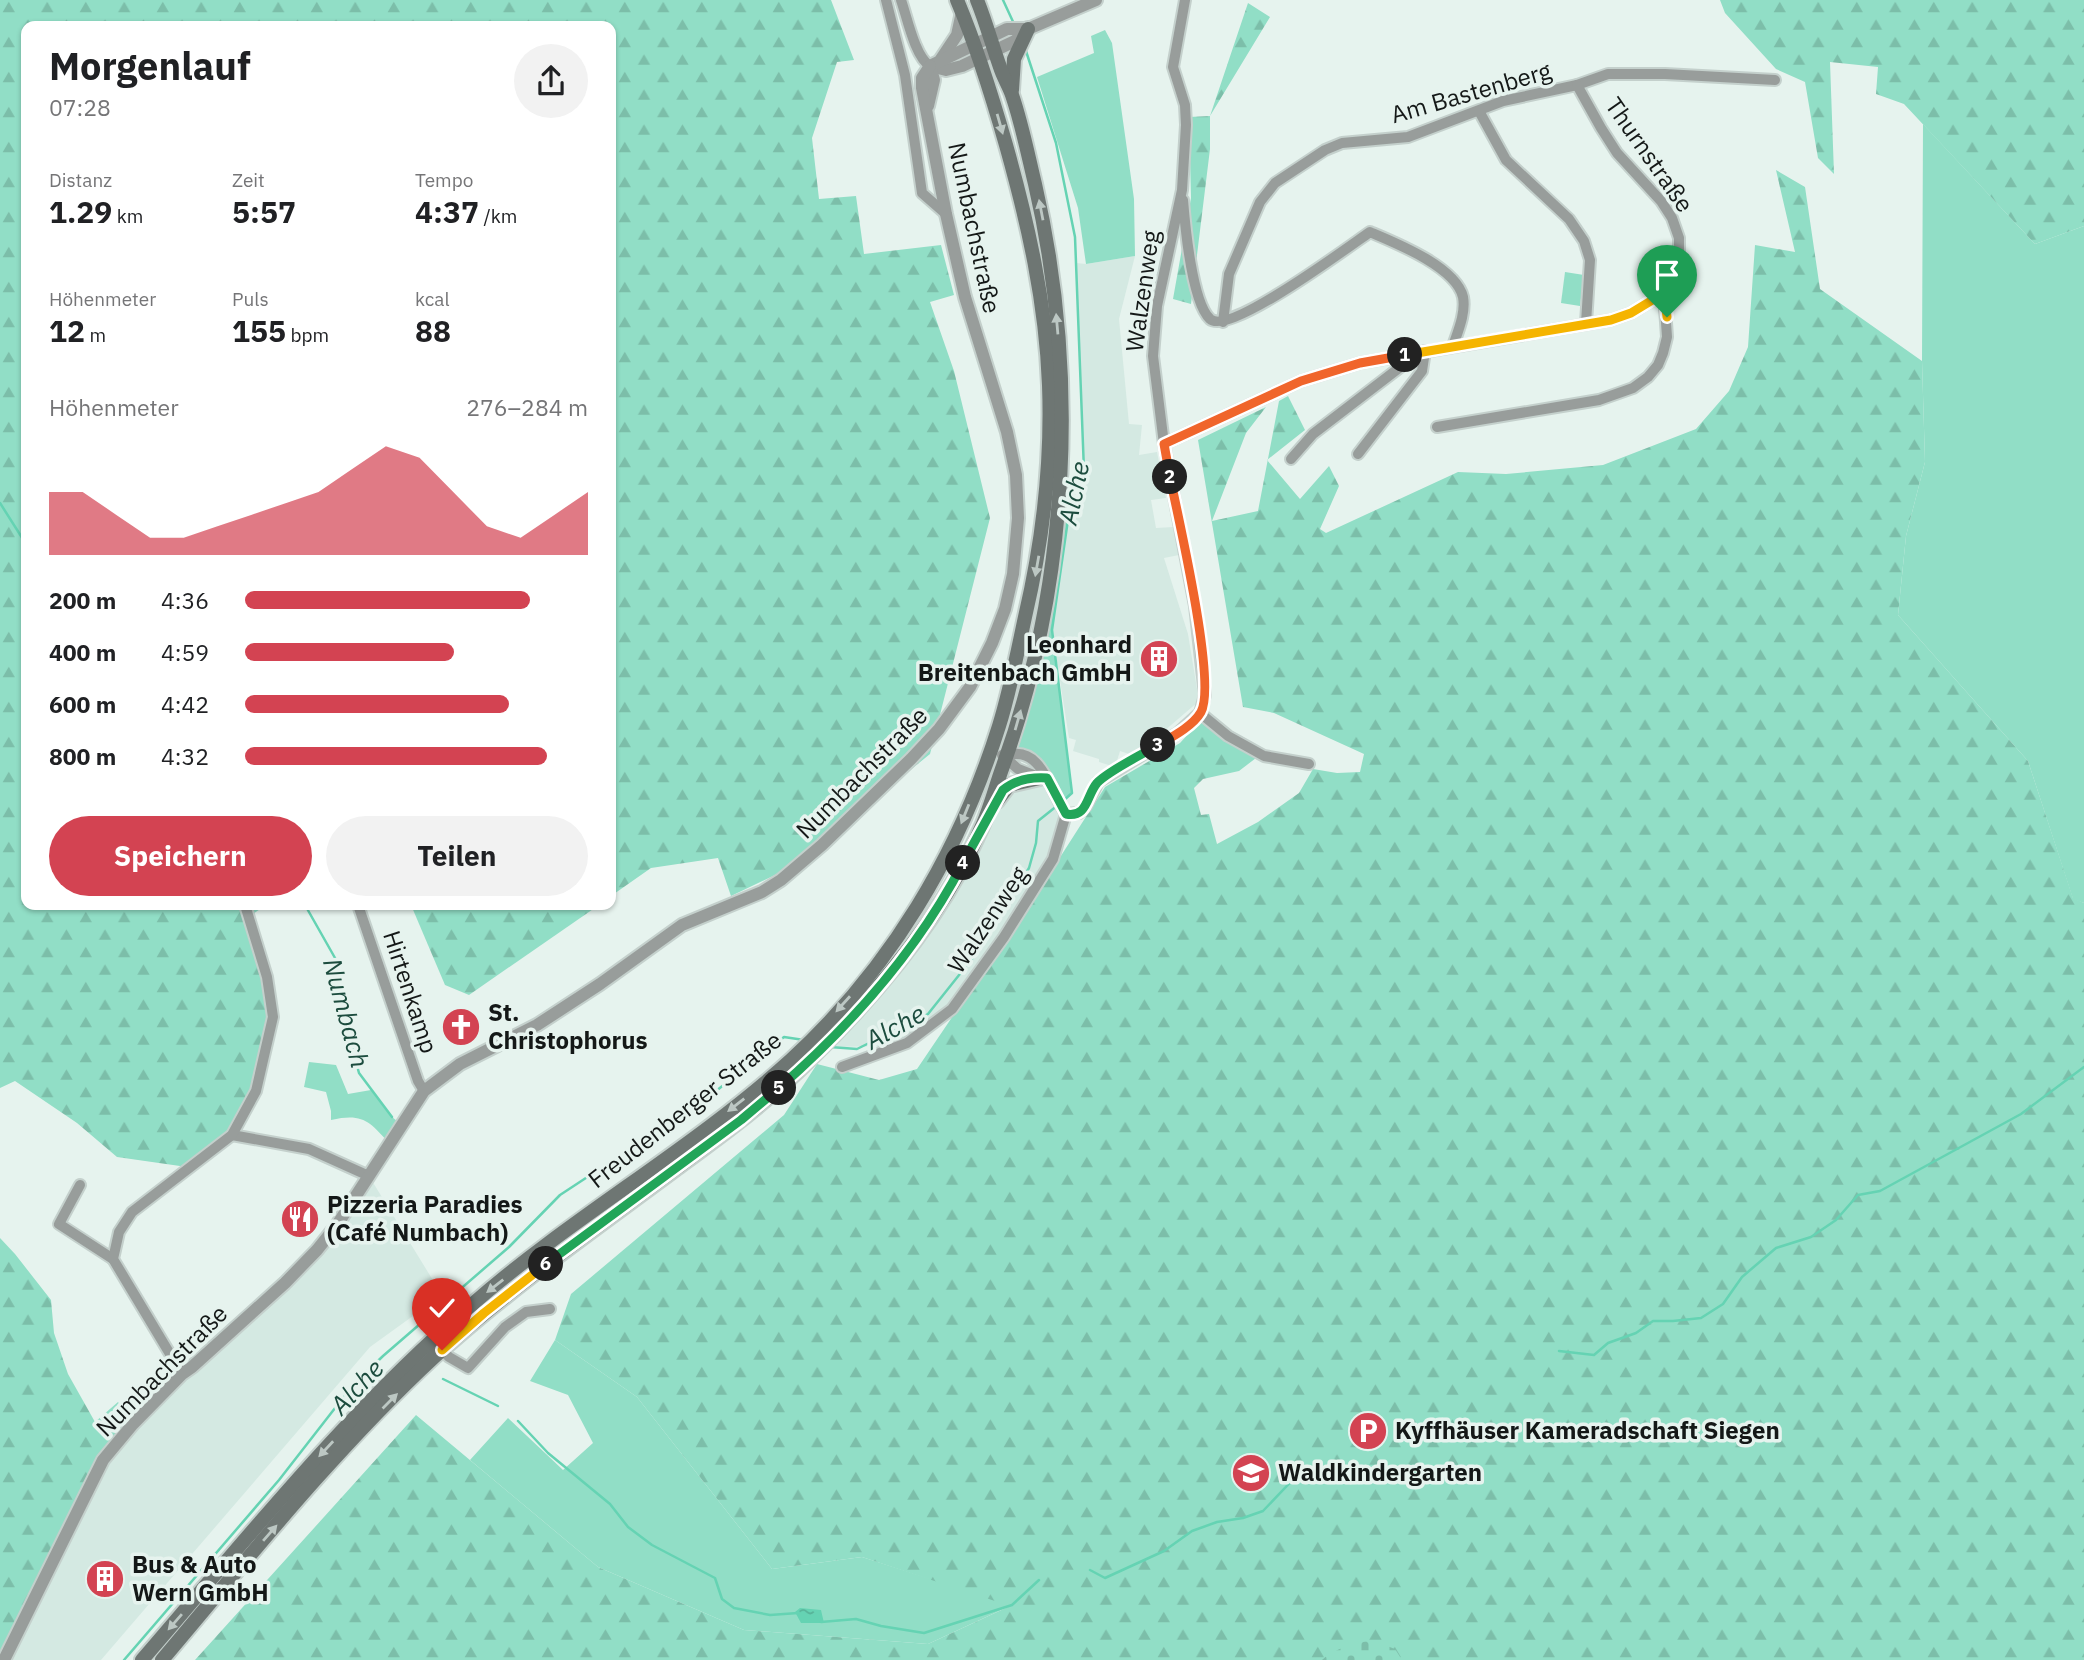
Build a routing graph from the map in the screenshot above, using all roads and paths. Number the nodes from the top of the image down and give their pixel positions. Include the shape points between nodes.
1 (886, 0) edge
2 (901, 0) edge
3 (977, 0) edge
4 (1096, 0) edge
5 (1185, 0) edge
6 (959, 6) edge
7 (1028, 29) junction
8 (991, 36) junction
9 (1016, 44) junction
10 (995, 51) junction
11 (977, 52) junction
12 (935, 62) junction
13 (1775, 80) dead end
14 (1577, 85) junction
15 (1012, 95) junction
16 (1479, 111) junction
17 (1182, 190) junction
18 (946, 214) junction
19 (1664, 293) junction
20 (1223, 322) junction
21 (1586, 323) junction
22 (1453, 346) junction
23 (1425, 351) junction
24 (1408, 354) junction
25 (1437, 428) dead end
26 (1164, 444) junction
27 (1358, 454) dead end
28 (1291, 459) dead end
29 (1200, 713) junction
30 (990, 751) junction
31 (1006, 756) junction
32 (1309, 764) dead end
33 (1043, 778) junction
34 (1066, 814) junction
35 (984, 823) junction
36 (247, 910) edge
37 (360, 910) edge
38 (817, 1043) junction
39 (842, 1067) dead end
40 (424, 1091) junction
41 (232, 1135) junction
42 (369, 1176) junction
43 (80, 1185) dead end
44 (113, 1259) junction
45 (550, 1309) dead end
46 (442, 1350) junction
47 (182, 1374) junction
48 (4, 1660) edge
49 (142, 1660) edge
50 (162, 1660) edge

1 - 18 street via 905,75 922,193
2 - 12 street via 923,62
3 - 8 main road, Freudenberger Straße
4 - 7 street
5 - 17 street, Walzenweg via 1173,67 1185,105
6 - 11 main road, Freudenberger Straße
6 - 12 street via 957,35
7 - 8 street via 1007,29
7 - 9 main road
8 - 10 main road, Freudenberger Straße
8 - 11 street
9 - 10 street
9 - 15 main road
10 - 11 street
10 - 15 main road, Freudenberger Straße
11 - 12 street via 946,70
11 -> 30 main road, Freudenberger Straße via 1031,243 1047,348 1050,407 1047,492 1035,575
12 - 18 street, Numbachstraße via 922,78
13 - 14 street, Am Bastenberg via 1625,73
14 - 16 street, Am Bastenberg via 1503,101
14 - 19 street, Thurnstraße via 1617,153 1672,218 1679,258
31 -> 15 main road, Freudenberger Straße via 1028,683 1050,576 1062,418 1046,239
16 - 20 street, Am Bastenberg via 1408,137 1342,143 1275,184 1260,202 1229,274
16 - 21 street via 1506,160 1569,219 1584,241 1590,260
17 - 20 street via 1188,257 1197,290 1207,316
17 - 26 street, Walzenweg via 1153,338
18 - 40 street, Numbachstraße via 1016,475 1013,574 992,643 970,687 911,759 781,880 682,925 537,1025 460,1064
19 - 21 street via 1631,313
19 - 25 street via 1667,337 1663,353 1648,377 1633,388 1599,400
20 - 22 street via 1279,293 1370,232 1424,258 1459,286 1464,306
21 - 22 street
22 - 23 street
23 - 24 street
23 - 27 street via 1422,371
24 - 26 street via 1301,381
24 - 28 street via 1403,365 1313,434
26 - 29 street, Walzenweg via 1200,638 1205,685
29 - 32 street via 1264,756
29 - 34 street via 1178,733 1098,782 1079,813
30 - 31 street
30 -> 38 main road, Freudenberger Straße via 951,847 915,912
31 - 33 street via 1012,765
31 - 33 street via 1024,754 1044,770
31 - 35 main road, Freudenberger Straße
33 - 34 street
33 - 35 main road via 1009,785
34 - 39 street, Walzenweg via 1054,859 952,1009 907,1043
35 - 38 main road, Freudenberger Straße via 906,951 854,1015
36 - 41 street via 267,977 273,1017 256,1091
37 - 40 street, Hirtenkamp
38 - 46 main road, Freudenberger Straße via 741,1120 551,1260
38 -> 49 main road, Freudenberger Straße via 544,1247 422,1350 285,1493
40 - 42 street, Numbachstraße
41 - 42 street via 310,1149
41 - 44 street via 132,1212 119,1232
42 - 47 street, Numbachstraße via 337,1226 303,1265
43 - 44 street via 59,1224
44 - 47 street
45 - 46 street via 526,1312 505,1327 468,1368
50 -> 46 main road, Freudenberger Straße via 305,1492
47 - 48 street, Numbachstraße via 103,1460

